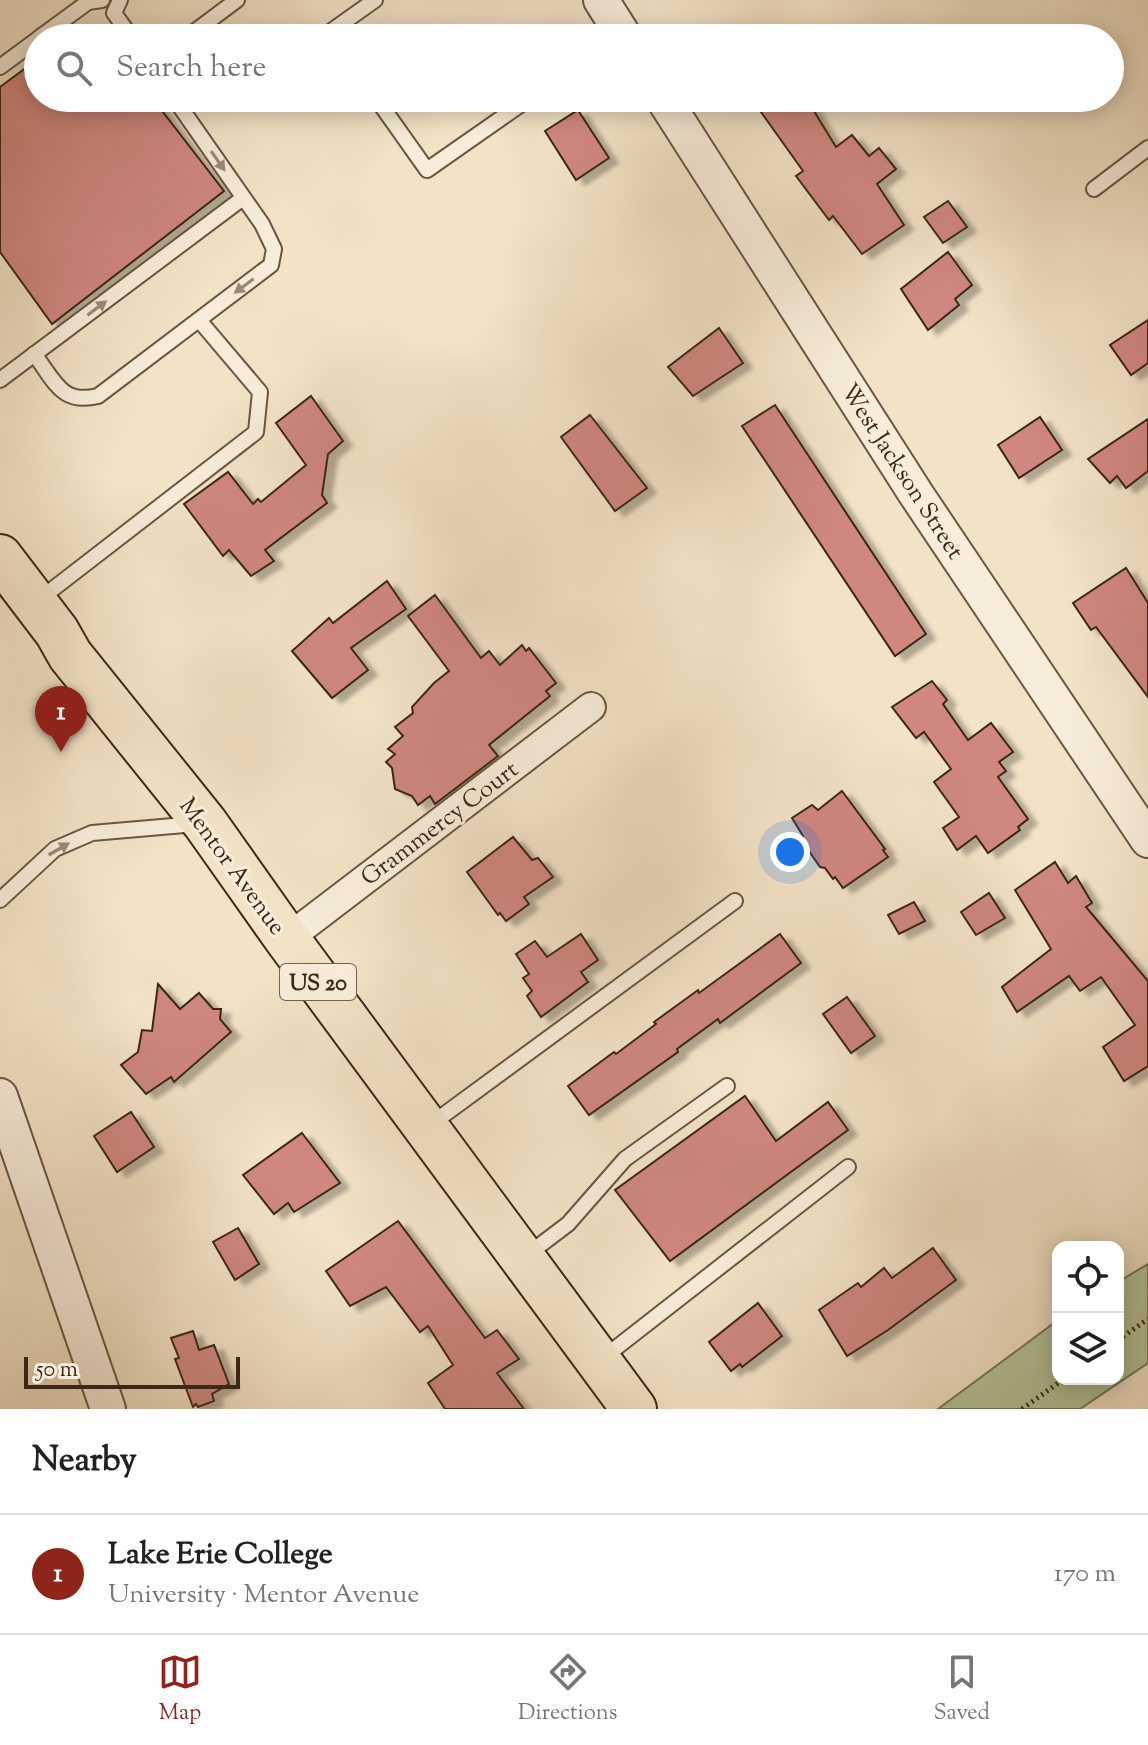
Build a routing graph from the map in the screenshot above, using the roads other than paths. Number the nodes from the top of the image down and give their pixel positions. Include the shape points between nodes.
1 (102, 0) edge
2 (120, 0) edge
3 (237, 0) edge
4 (375, 0) edge
5 (601, 0) edge
6 (58, 24) edge
7 (122, 24) edge
8 (205, 24) edge
9 (341, 24) edge
10 (614, 24) edge
11 (24, 49) edge
12 (0, 67) edge
13 (184, 112) edge
14 (386, 112) edge
15 (510, 112) edge
16 (672, 112) edge
17 (1148, 148) edge
18 (1094, 189) dead end
19 (243, 198) junction
20 (199, 320) junction
21 (34, 354) junction
22 (0, 380) edge
23 (0, 557) edge
24 (35, 603) junction
25 (591, 707) dead end
26 (205, 823) junction
27 (1148, 840) edge
28 (0, 900) edge
29 (735, 901) dead end
30 (287, 939) junction
31 (727, 1086) dead end
32 (3, 1113) edge
33 (427, 1128) junction
34 (848, 1167) dead end
35 (524, 1258) junction
36 (600, 1361) junction
37 (108, 1409) edge
38 (634, 1409) edge

1 - 6 lane via 88,2
2 - 7 lane via 114,13
3 - 8 lane
4 - 9 lane
5 - 10 street
11 - 12 lane
13 -> 19 lane
14 - 15 lane via 427,170
16 - 27 street, West Jackson Street via 916,494
17 - 18 lane
19 -> 20 lane via 274,249 271,265
21 -> 19 lane
20 - 21 lane via 98,396 82,400 67,397
20 - 24 lane via 260,392 256,432
21 - 22 lane
23 - 24 main road, Mentor Avenue / US 20
24 - 26 main road, Mentor Avenue / US 20 via 70,655
25 - 30 street, Grammercy Court
28 -> 26 lane via 55,849 92,833
26 - 30 main road, Mentor Avenue / US 20
29 - 33 lane
30 - 33 main road, Mentor Avenue / US 20
31 - 35 lane via 625,1159 568,1224
32 - 37 street
33 - 35 main road, Mentor Avenue / US 20
34 - 36 lane
35 - 36 main road, Mentor Avenue / US 20
36 - 38 main road, Mentor Avenue / US 20

